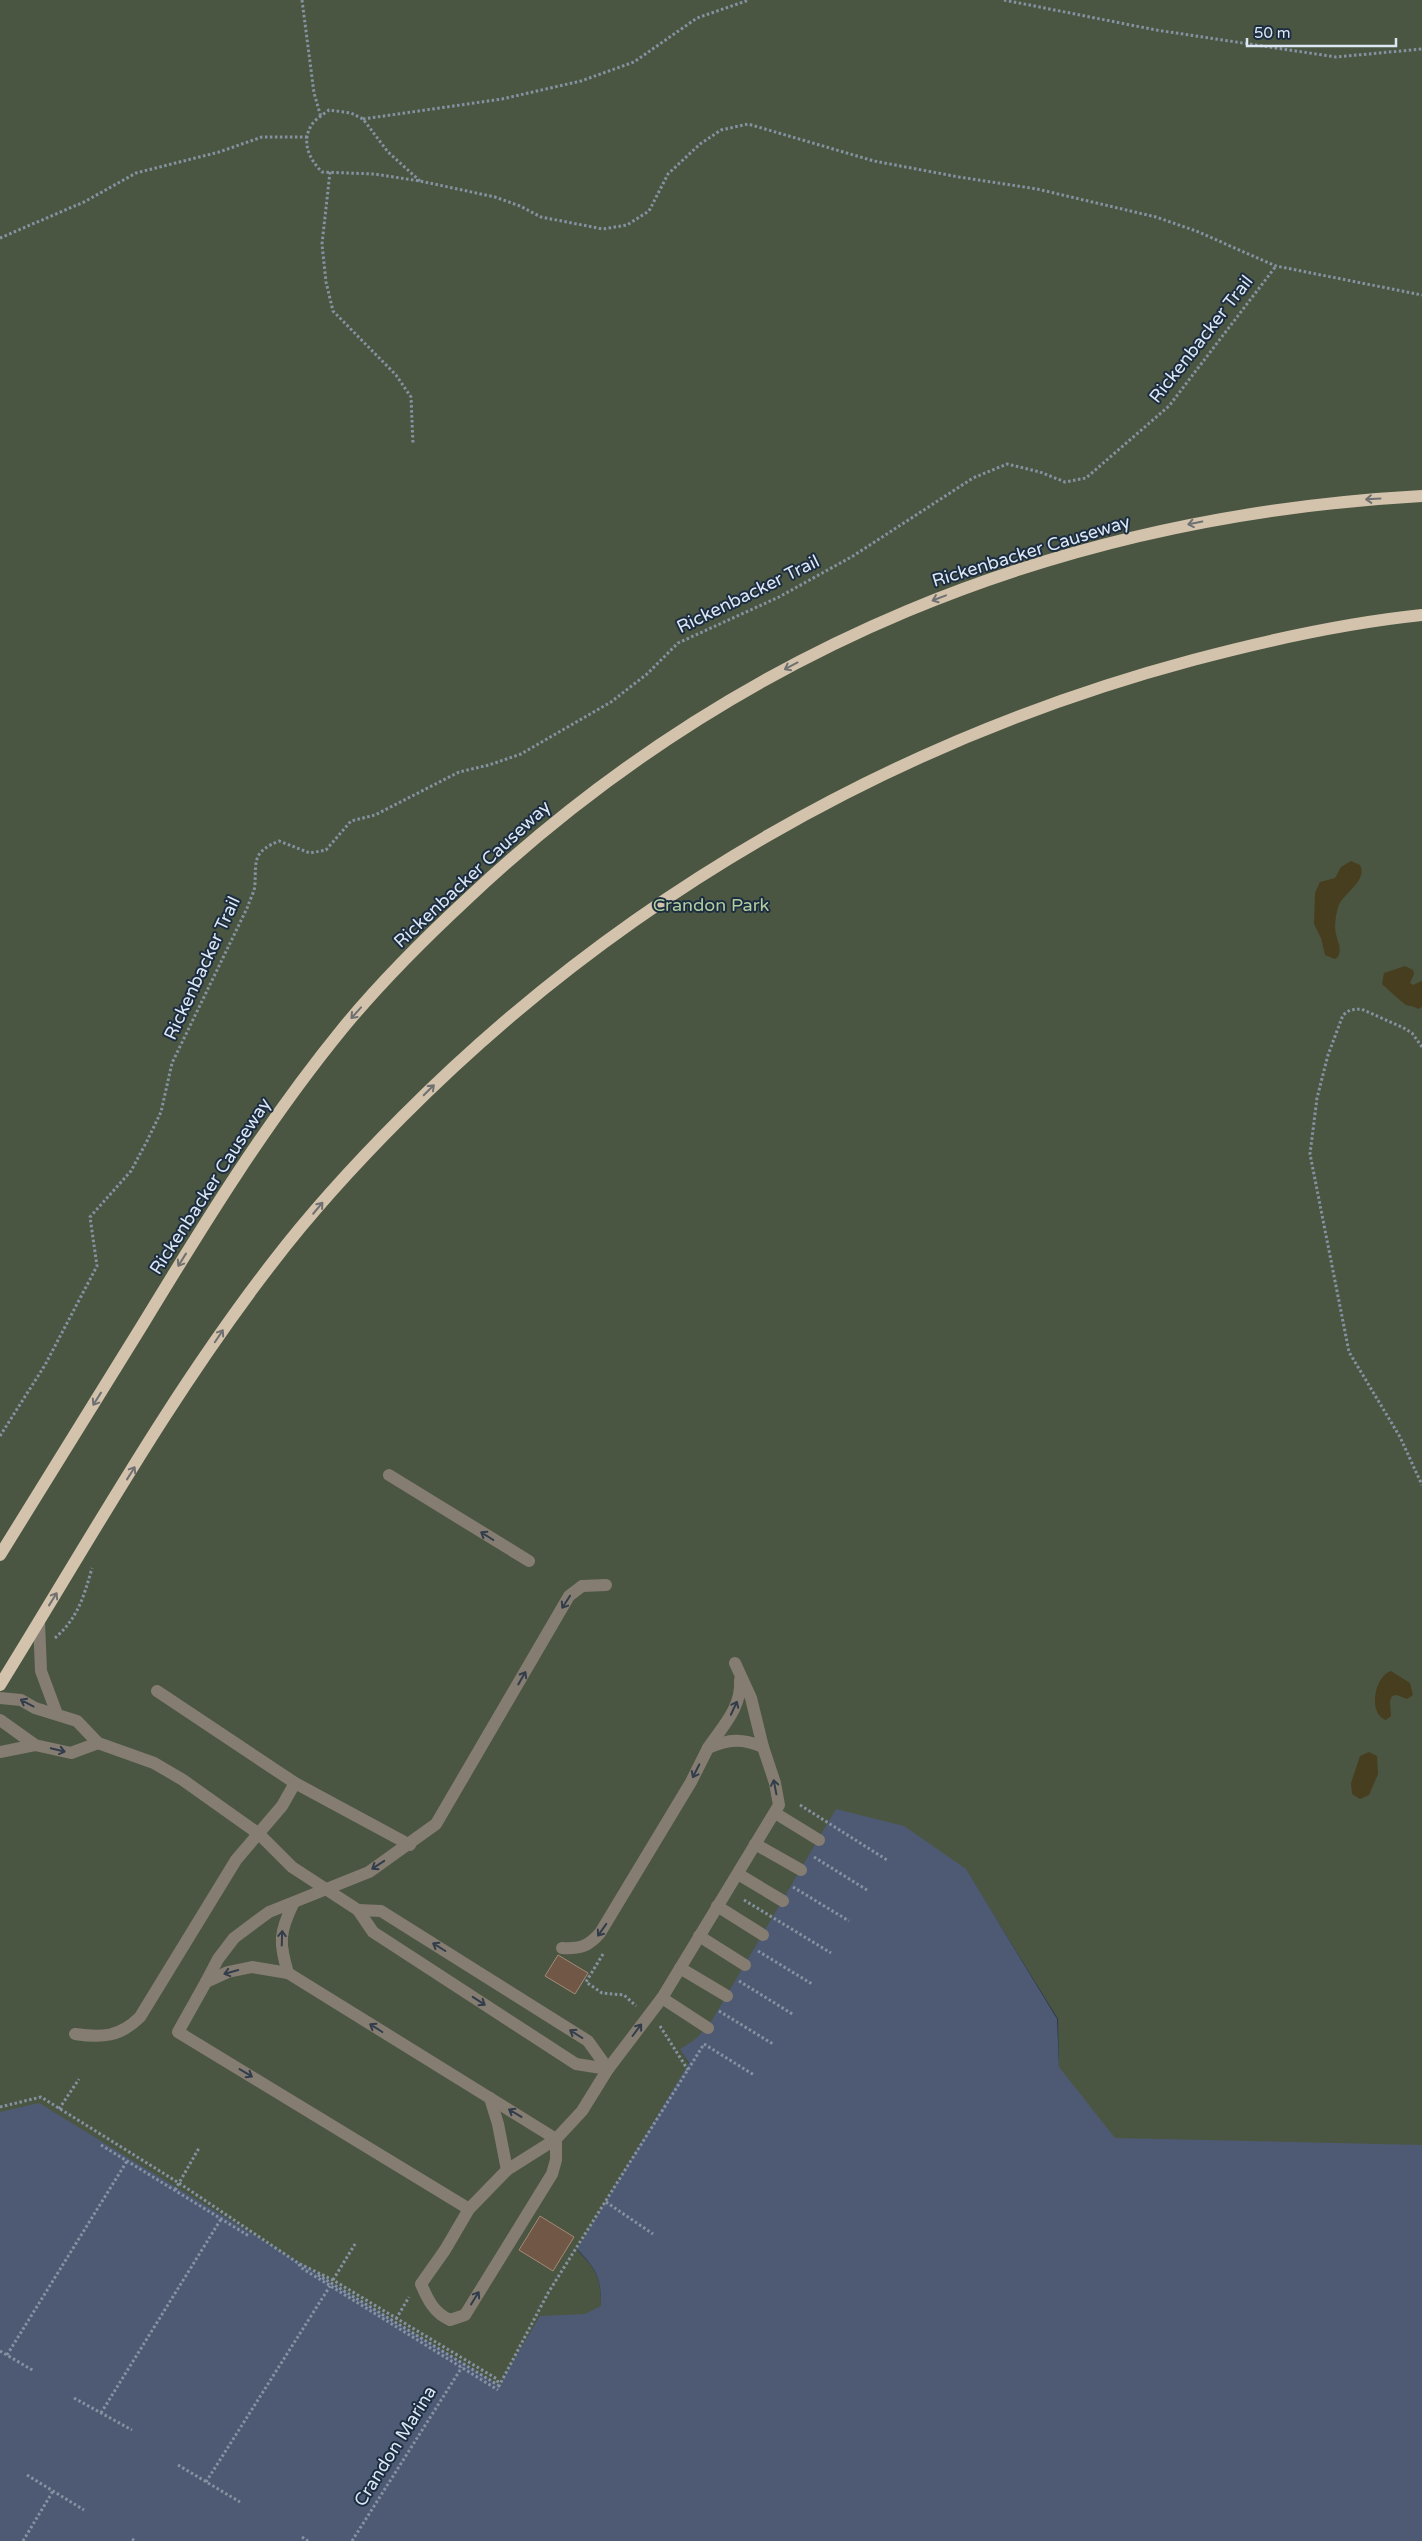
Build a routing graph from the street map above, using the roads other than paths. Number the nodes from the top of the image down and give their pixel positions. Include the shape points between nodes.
1 (1422, 496) edge
2 (1422, 615) edge
3 (389, 1475) dead end
4 (0, 1555) edge
5 (529, 1561) dead end
6 (606, 1585) dead end
7 (39, 1622) junction
8 (0, 1685) edge
9 (157, 1691) dead end
10 (0, 1698) edge
11 (57, 1714) junction
12 (0, 1720) edge
13 (98, 1743) junction
14 (35, 1745) junction
15 (763, 1747) junction
16 (708, 1748) junction
17 (0, 1752) edge
18 (295, 1783) junction
19 (774, 1813) junction
20 (258, 1834) junction
21 (819, 1840) dead end
22 (410, 1844) junction
23 (755, 1844) junction
24 (801, 1870) dead end
25 (738, 1874) junction
26 (327, 1887) junction
27 (783, 1901) dead end
28 (293, 1904) junction
29 (717, 1906) junction
30 (358, 1910) junction
31 (763, 1935) dead end
32 (699, 1936) junction
33 (562, 1948) dead end
34 (745, 1965) dead end
35 (680, 1968) junction
36 (288, 1973) junction
37 (206, 1982) junction
38 (727, 1996) dead end
39 (662, 1998) junction
40 (708, 2028) dead end
41 (75, 2034) dead end
42 (608, 2069) junction
43 (490, 2098) junction
44 (556, 2139) junction
45 (507, 2170) junction
46 (470, 2209) junction

1 -> 4 main road, Rickenbacker Causeway via 1308,505 1205,521 1108,542 976,584 867,628 767,678 705,715 584,797 445,919 344,1026 302,1079 226,1190
7 -> 2 main road via 198,1366 275,1259 330,1193 436,1083 590,952 712,867 813,809 940,748 1008,720 1125,680 1274,640
5 -> 3 lane
6 - 22 lane via 582,1586 569,1596 436,1824
7 - 8 main road
7 - 11 lane via 40,1671
9 - 18 lane
11 -> 10 lane via 21,1700
11 - 13 lane via 77,1721
12 - 14 lane
14 -> 13 lane via 71,1754
13 - 20 lane via 154,1763 210,1798
14 - 17 lane
15 - 16 lane via 748,1740 733,1740
16 -> 15 lane via 734,1711 741,1692 735,1663 751,1698
19 -> 15 lane via 779,1805
16 -> 33 lane via 600,1933 591,1944 577,1949
18 - 20 lane via 282,1806
18 - 22 lane
19 - 21 lane
19 - 23 lane
20 - 26 lane via 292,1867
20 - 41 lane via 236,1860 140,2017 129,2028 114,2034 96,2037
22 -> 26 lane via 368,1872
23 - 24 lane
23 - 25 lane
25 - 27 lane
25 - 29 lane
26 - 28 lane
26 - 30 lane
36 -> 28 lane via 282,1951 282,1926
28 - 37 lane via 270,1912 234,1938
29 - 31 lane
29 - 32 lane
30 -> 42 lane via 373,1932 576,2064
42 -> 30 lane via 588,2041 381,1910
32 - 34 lane
32 - 35 lane
35 - 38 lane
35 - 39 lane
36 -> 37 lane via 252,1967 228,1972
43 -> 36 lane
37 -> 46 lane via 178,2032
39 - 40 lane
42 -> 39 lane
42 - 44 lane via 582,2111
44 -> 43 lane
43 - 45 lane
44 - 45 lane
46 -> 44 lane via 421,2284 439,2315 450,2320 465,2315 552,2174
45 - 46 lane

